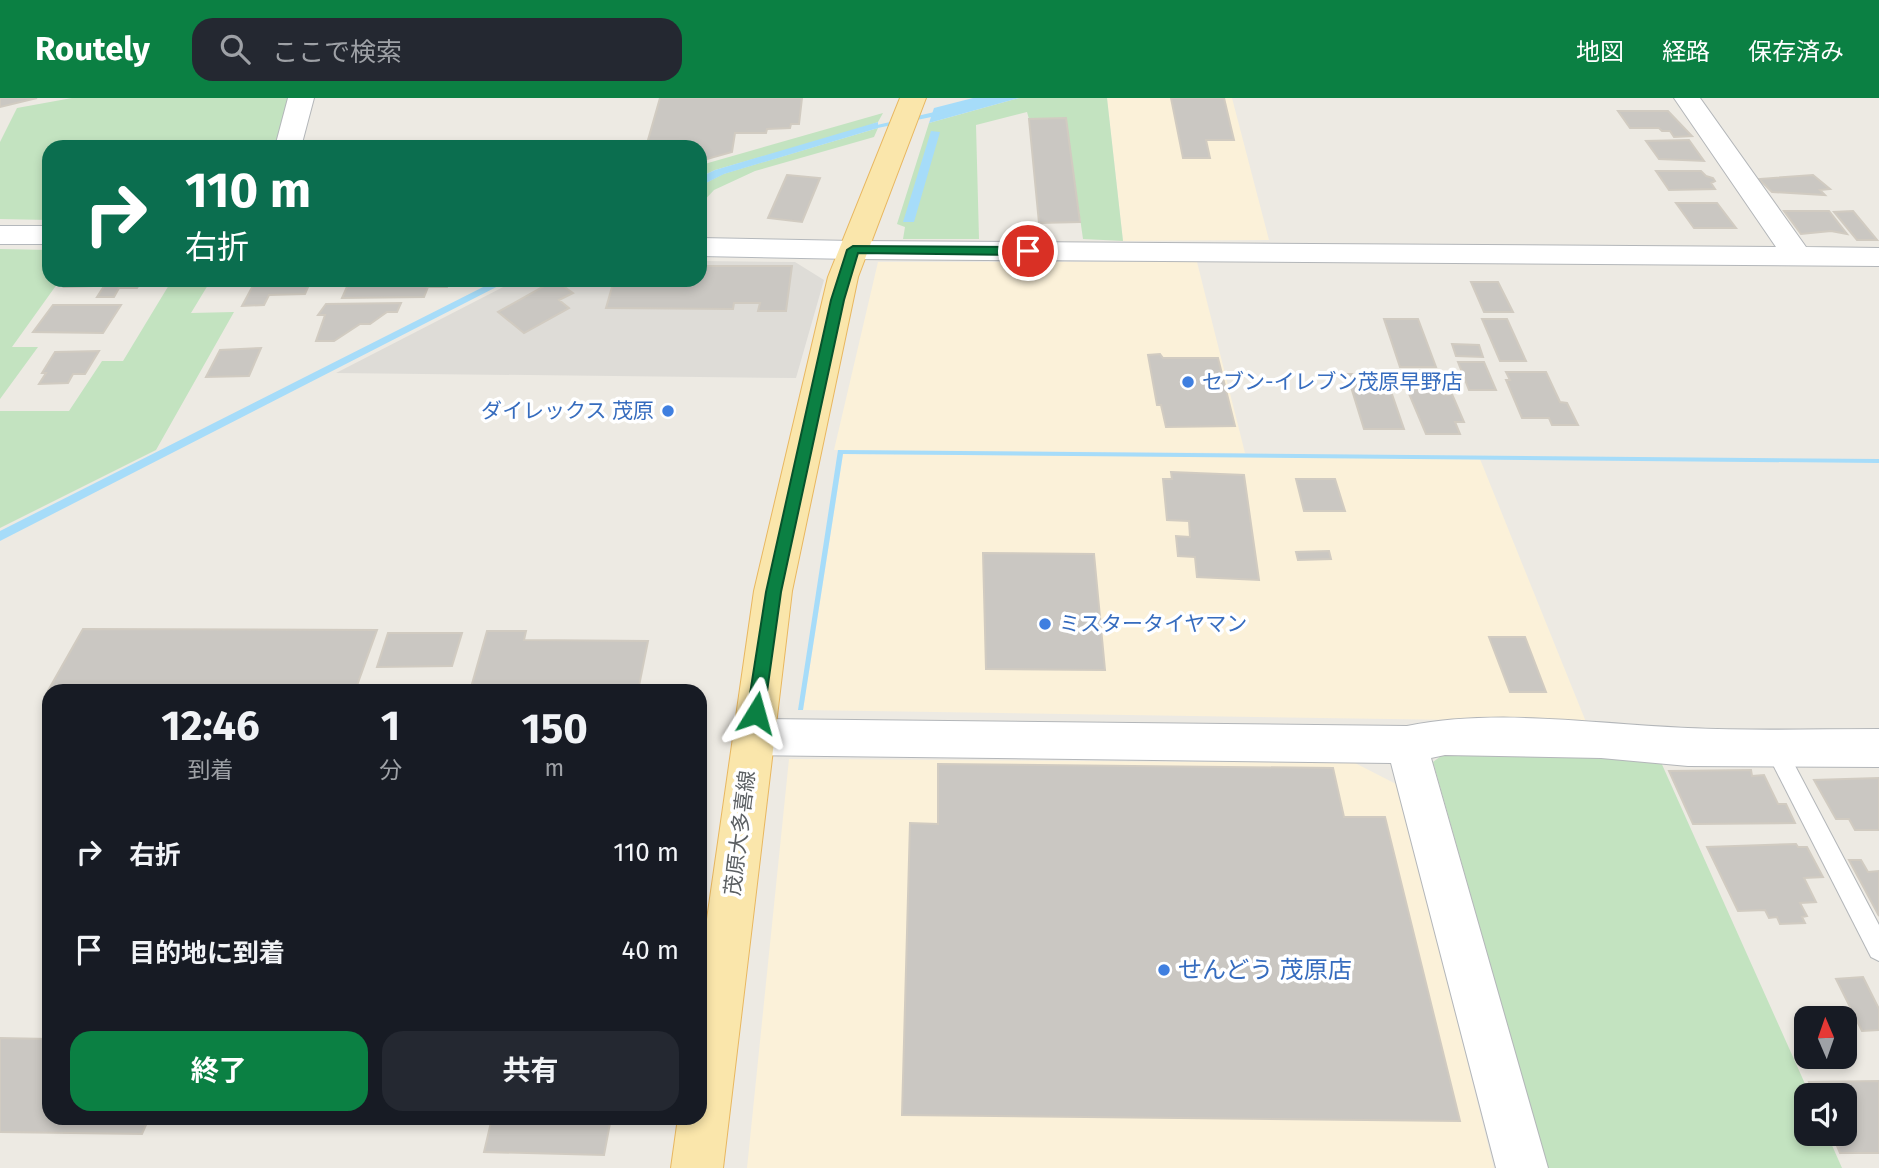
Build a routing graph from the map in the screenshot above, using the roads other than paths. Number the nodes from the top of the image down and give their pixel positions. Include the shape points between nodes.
1 (301, 98) edge
2 (1687, 98) edge
3 (907, 112) edge
4 (290, 140) edge
5 (0, 235) edge
6 (42, 235) edge
7 (707, 247) edge
8 (853, 250) junction
9 (1798, 257) junction
10 (1879, 257) edge
11 (752, 737) junction
12 (1407, 745) junction
13 (1775, 748) junction
14 (1879, 748) edge
15 (1879, 949) edge
16 (707, 1090) edge
17 (702, 1125) edge
18 (697, 1168) edge
19 (1522, 1168) edge

1 - 4 street
2 - 9 street
3 - 8 main road, 茂原大多喜線
5 - 6 street
7 - 8 street
8 - 9 street
8 - 11 main road, 茂原大多喜線 via 840,288 773,592
9 - 10 street
11 - 12 street
11 - 16 main road, 茂原大多喜線
12 - 13 street via 1445,737
12 - 19 street
13 - 14 street
13 - 15 lane
17 - 18 main road, 茂原大多喜線

